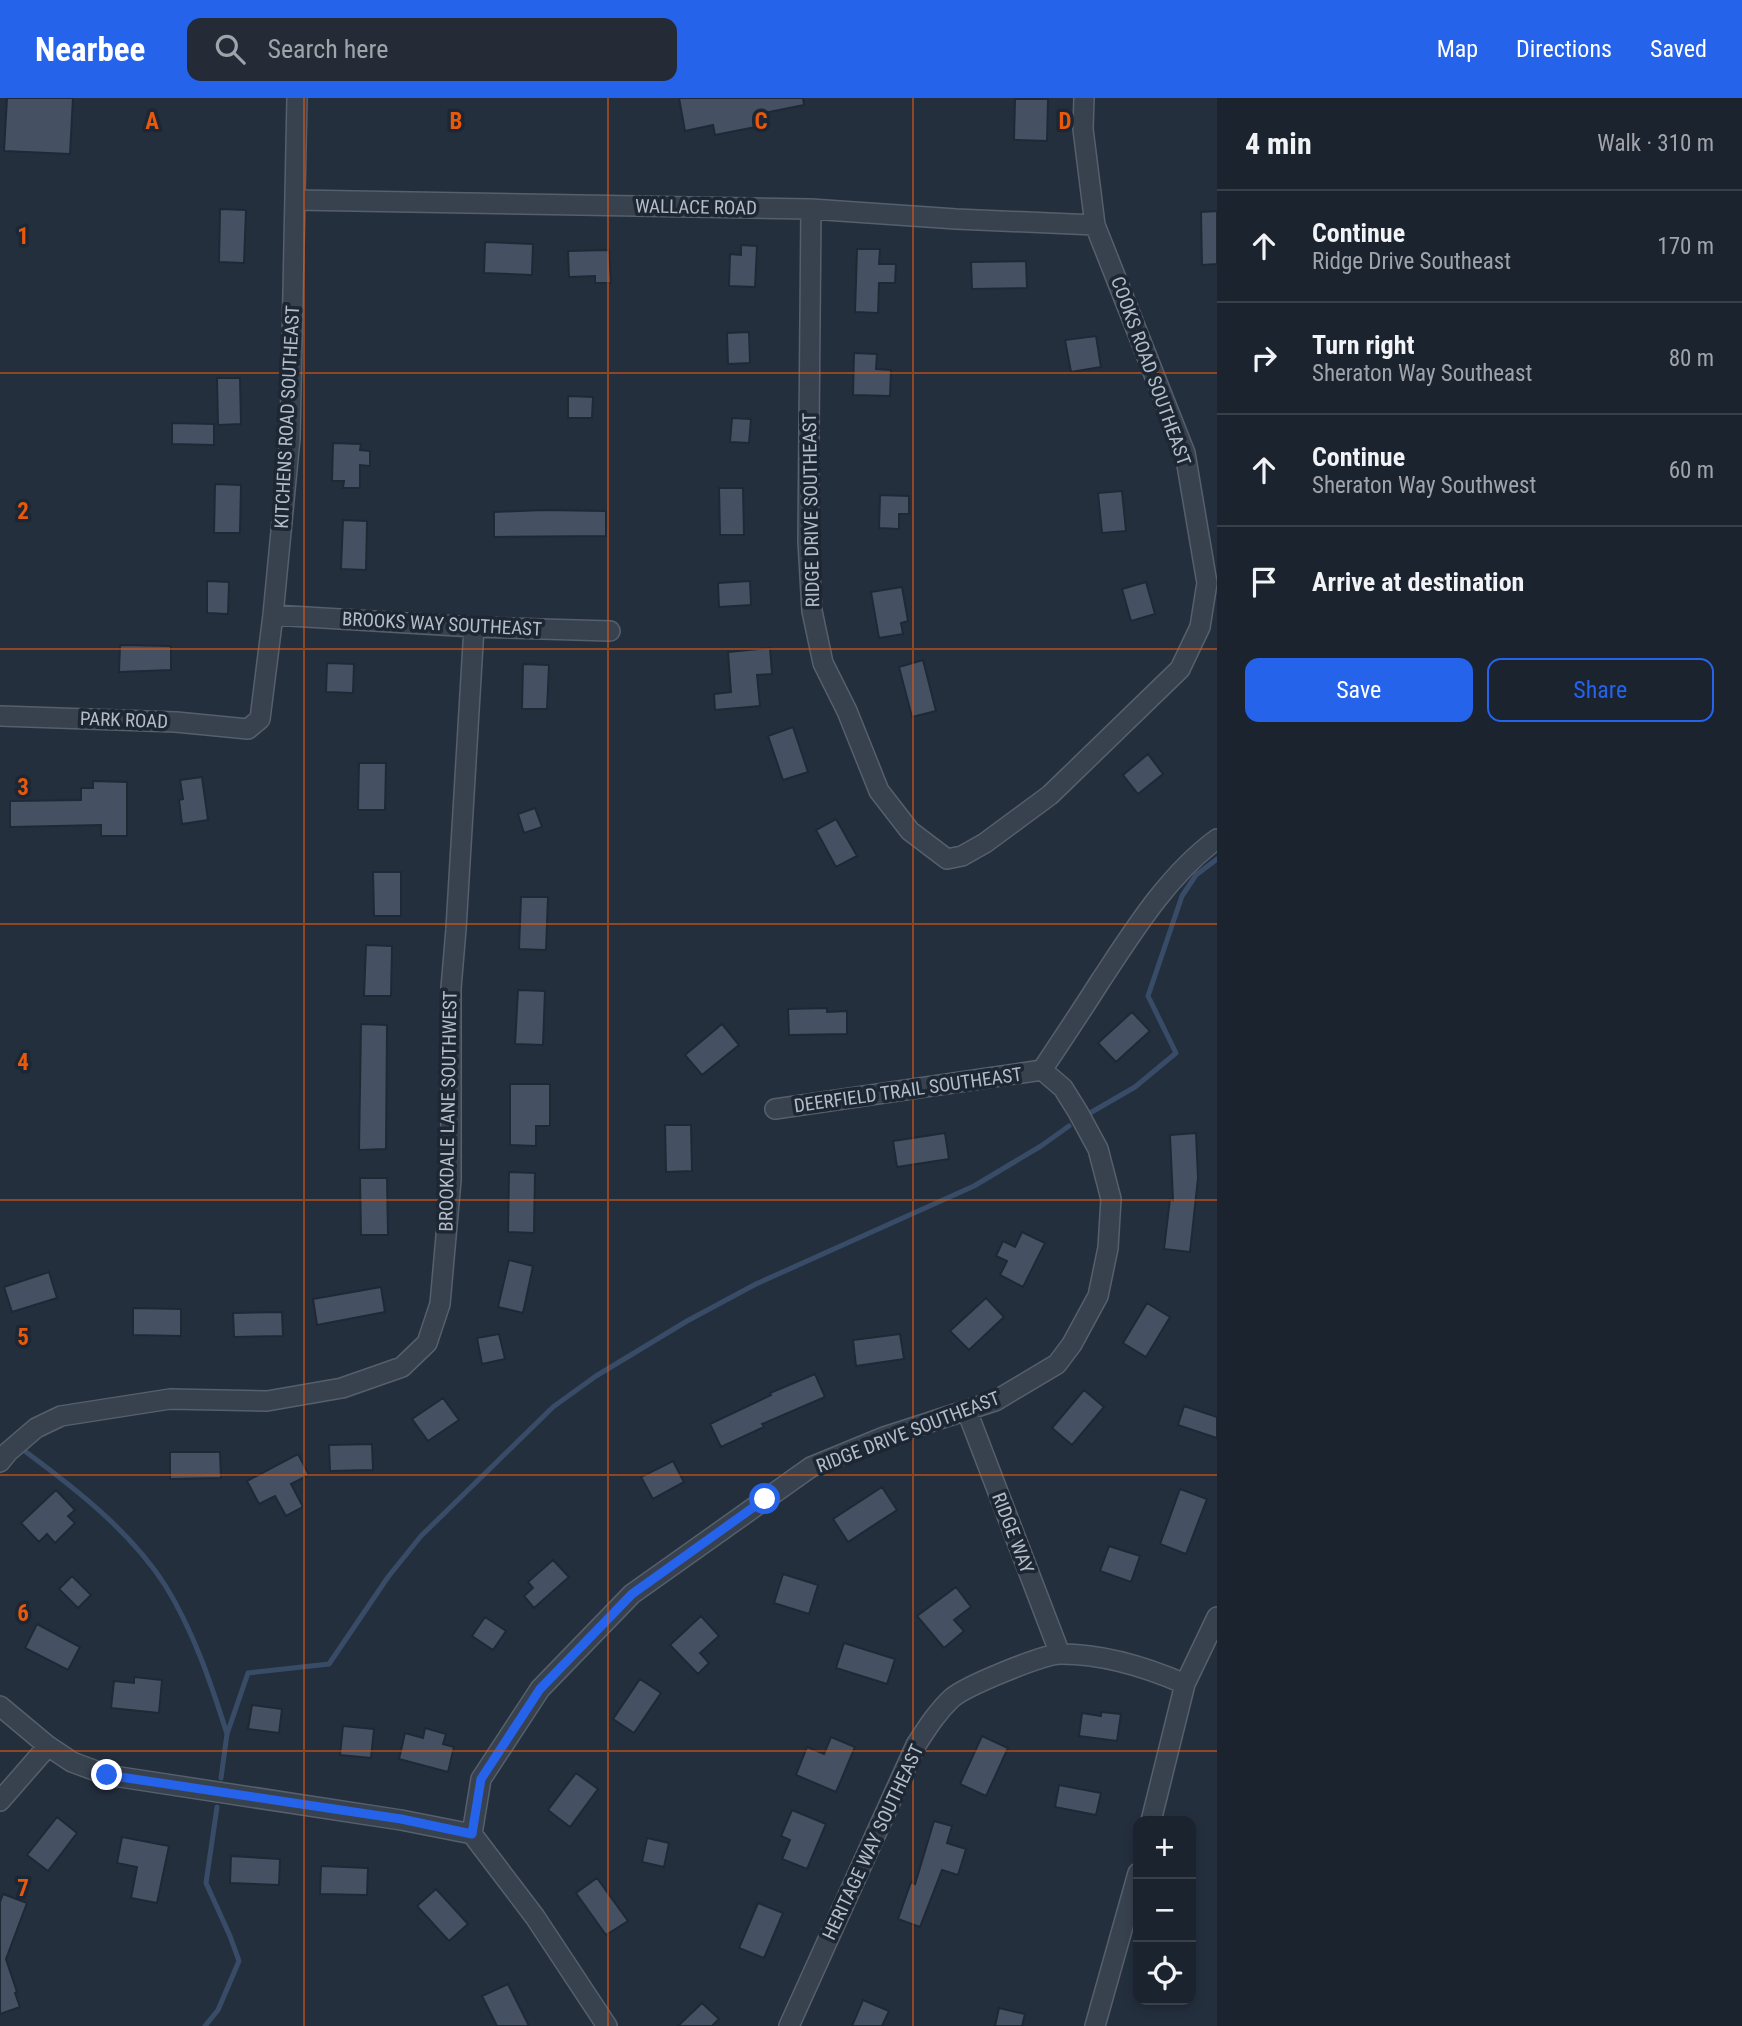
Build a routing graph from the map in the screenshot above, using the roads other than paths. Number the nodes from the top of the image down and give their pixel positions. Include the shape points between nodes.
1 (297, 98) edge
2 (1084, 98) edge
3 (297, 200) junction
4 (811, 209) junction
5 (1095, 225) junction
6 (273, 615) junction
7 (474, 627) junction
8 (610, 631) dead end
9 (0, 716) edge
10 (248, 729) joint
11 (1217, 839) edge
12 (942, 857) joint
13 (1042, 1070) junction
14 (775, 1109) dead end
15 (967, 1411) junction
16 (0, 1462) edge
17 (1217, 1617) edge
18 (1060, 1654) junction
19 (1185, 1684) junction
20 (0, 1706) edge
21 (48, 1746) junction
22 (0, 1801) edge
23 (1152, 1816) edge
24 (472, 1834) junction
25 (1136, 1879) edge
26 (607, 2026) edge
27 (789, 2026) edge
28 (1095, 2026) edge

1 - 3 street, KITCHENS ROAD SOUTHEAST
2 - 5 street, COOKS ROAD SOUTHEAST via 1083,128
3 - 4 street, WALLACE ROAD
3 - 6 street, KITCHENS ROAD SOUTHEAST via 290,438
4 - 5 street, WALLACE ROAD
4 - 12 street, RIDGE DRIVE SOUTHEAST via 808,541 812,611 822,663 848,711 879,791 911,831
5 - 12 street, COOKS ROAD SOUTHEAST via 1185,453 1207,583 1200,627 1180,669 1050,795 985,843 962,856
6 - 7 street, BROOKS WAY SOUTHEAST
6 - 10 street, KITCHENS ROAD SOUTHEAST via 260,719
7 - 8 street, BROOKS WAY SOUTHEAST
7 - 16 street, BROOKDALE LANE SOUTHWEST via 451,988 451,1180 440,1304 427,1343 402,1367 342,1388 267,1401 170,1399 61,1416 36,1428
9 - 10 street, PARK ROAD
11 - 13 street via 1159,896
13 - 14 street, DEERFIELD TRAIL SOUTHEAST
13 - 15 street, RIDGE DRIVE SOUTHEAST via 1063,1088 1079,1112 1105,1172 1111,1199 1108,1248 1098,1296 1057,1364 995,1401
15 - 18 street, RIDGE WAY
15 - 24 street, RIDGE DRIVE SOUTHEAST via 884,1437 811,1467 632,1594 540,1689 481,1779
17 - 19 street
18 - 19 street, HERITAGE WAY SOUTHEAST via 1114,1660
18 - 27 street, HERITAGE WAY SOUTHEAST via 954,1696 934,1718 911,1755
19 - 23 street
20 - 21 street
21 - 22 street
21 - 24 street via 72,1762 107,1775
24 - 26 street via 535,1917
25 - 28 street

